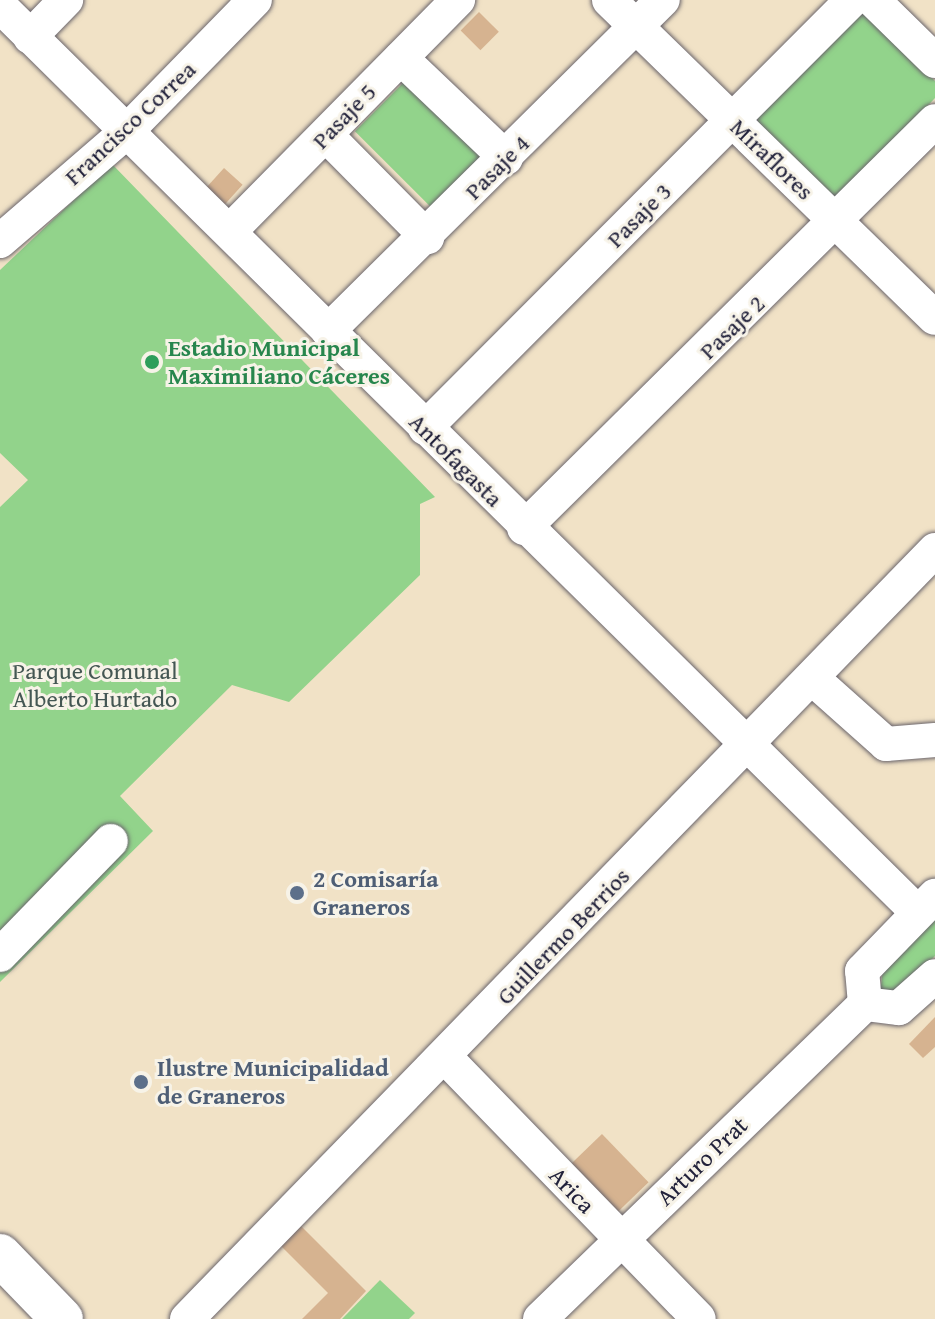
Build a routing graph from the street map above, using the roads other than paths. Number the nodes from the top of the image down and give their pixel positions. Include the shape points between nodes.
1 (66, 0) edge
2 (255, 0) edge
3 (458, 0) edge
4 (609, 0) edge
5 (663, 0) edge
6 (852, 0) edge
7 (873, 0) edge
8 (12, 27) edge
9 (636, 27) junction
10 (401, 58) junction
11 (935, 61) edge
12 (733, 121) junction
13 (935, 121) edge
14 (125, 133) junction
15 (326, 135) junction
16 (506, 158) junction
17 (838, 224) junction
18 (230, 231) junction
19 (427, 237) junction
20 (0, 241) edge
21 (935, 318) edge
22 (328, 331) junction
23 (425, 428) junction
24 (524, 528) junction
25 (935, 550) edge
26 (812, 678) junction
27 (935, 740) edge
28 (750, 742) junction
29 (111, 841) dead end
30 (925, 903) edge
31 (0, 955) edge
32 (935, 976) edge
33 (865, 1004) junction
34 (446, 1058) junction
35 (620, 1240) junction
36 (0, 1255) edge
37 (62, 1319) edge
38 (187, 1319) edge
39 (540, 1319) edge
40 (699, 1319) edge

1 - 8 street
2 - 14 street, Francisco Correa
3 - 10 street, Pasaje 5
4 - 9 street, Miraflores
5 - 9 street, Pasaje 4
6 - 12 street, Pasaje 3
7 - 11 street
8 - 14 street, Antofagasta
9 - 12 street, Miraflores
9 - 16 street, Pasaje 4
10 - 15 street, Pasaje 5
10 - 16 street
12 - 17 street, Miraflores
12 - 23 street, Pasaje 3
13 - 17 street, Pasaje 2
14 - 18 street, Antofagasta
14 - 20 street, Francisco Correa
15 - 18 street, Pasaje 5
15 - 19 street
16 - 19 street, Pasaje 4
17 - 21 street, Miraflores
17 - 24 street, Pasaje 2
18 - 22 street, Antofagasta
19 - 22 street, Pasaje 4
22 - 23 street, Antofagasta
23 - 24 street, Antofagasta
24 - 28 street, Antofagasta
25 - 26 street, Guillermo Berrios
26 - 27 street via 886,744
26 - 28 street, Guillermo Berrios
28 - 30 street, Antofagasta
28 - 34 street, Guillermo Berrios
29 - 31 street
30 - 33 street via 862,971
32 - 33 street via 899,1008
33 - 35 street, Arturo Prat
34 - 35 street, Arica
34 - 38 street, Guillermo Berrios
35 - 39 street, Arturo Prat
35 - 40 street, Arica
36 - 37 main road

